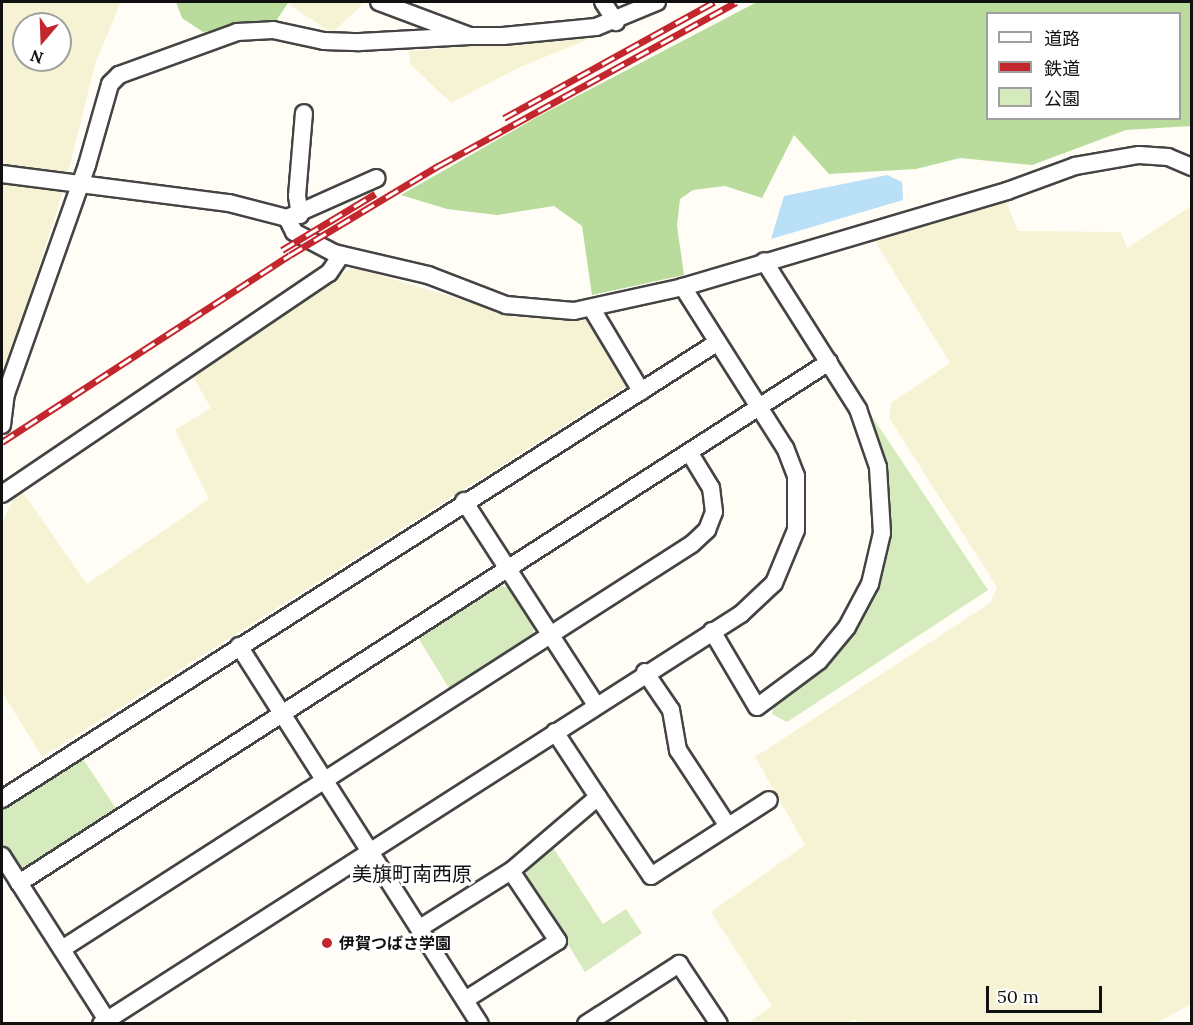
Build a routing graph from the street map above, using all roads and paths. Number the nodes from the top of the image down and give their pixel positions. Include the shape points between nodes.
1 (379, 2) edge
2 (603, 2) edge
3 (657, 2) edge
4 (616, 22) junction
5 (470, 36) junction
6 (304, 113) dead end
7 (1191, 167) edge
8 (2, 174) edge
9 (377, 178) dead end
10 (80, 181) junction
11 (294, 216) junction
12 (341, 255) junction
13 (764, 261) junction
14 (683, 287) junction
15 (592, 309) junction
16 (718, 342) junction
17 (829, 362) junction
18 (640, 391) junction
19 (760, 408) junction
20 (2, 425) edge
21 (689, 452) junction
22 (2, 494) edge
23 (464, 501) junction
24 (508, 570) junction
25 (712, 631) junction
26 (549, 635) junction
27 (239, 646) junction
28 (645, 672) junction
29 (596, 705) junction
30 (281, 713) junction
31 (555, 732) junction
32 (324, 780) junction
33 (598, 797) junction
34 (2, 799) edge
35 (769, 800) dead end
36 (728, 826) junction
37 (370, 849) junction
38 (2, 856) edge
39 (512, 871) junction
40 (19, 883) junction
41 (420, 928) junction
42 (62, 949) junction
43 (465, 1000) junction
44 (104, 1022) edge
45 (480, 1023) edge
46 (586, 1023) edge
47 (719, 1023) edge

1 - 5 street
2 - 4 street
3 - 4 street
4 - 5 street via 549,34
5 - 10 street via 360,42 324,41 273,30 237,32 119,75 110,84
6 - 11 street
7 - 13 street via 1168,157 1139,155 1075,166 1007,191
8 - 10 street
9 - 11 street
10 - 11 street
10 - 20 street via 6,394
11 - 12 street via 294,232
12 - 15 street via 428,275 506,305 541,311
12 - 22 street via 330,273
13 - 14 street
13 - 17 street
14 - 15 street
14 - 16 street
15 - 18 street
16 - 18 street
16 - 19 street
17 - 19 street
17 - 25 street via 858,409 878,467 882,533 870,584 831,649 757,707
18 - 23 street
19 - 21 street
19 - 25 street via 796,476 796,530 774,583 748,609
21 - 24 street
21 - 26 street via 713,499 707,530
23 - 24 street
23 - 27 street
24 - 26 street
24 - 30 street
25 - 28 street
26 - 29 street
26 - 32 street
27 - 30 street
27 - 34 street
28 - 29 street
28 - 36 street via 671,710 678,750
29 - 31 street
30 - 32 street
30 - 40 street
31 - 33 street
31 - 37 street
32 - 37 street
32 - 42 street
33 - 36 street via 651,876
33 - 39 street
35 - 36 street
37 - 41 street
37 - 44 street
38 - 40 street
39 - 41 street
39 - 43 street via 558,942
40 - 42 street
41 - 43 street
42 - 44 street
43 - 45 street
46 - 47 street via 679,963

